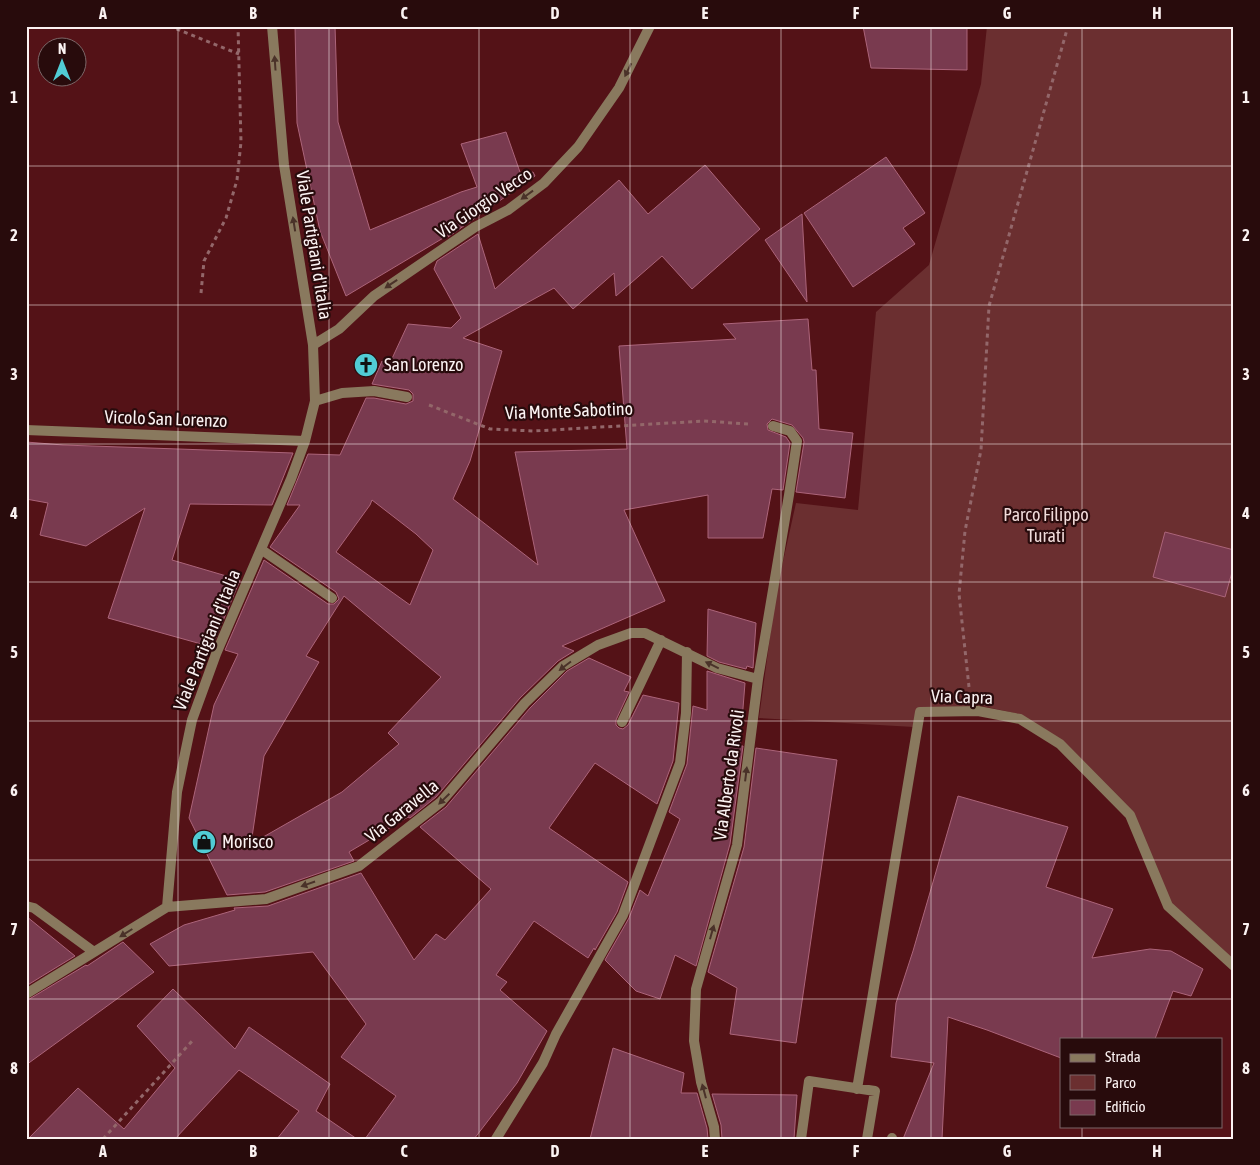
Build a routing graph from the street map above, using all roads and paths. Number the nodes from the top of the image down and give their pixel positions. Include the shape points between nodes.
1 (169, 26) edge
2 (238, 26) edge
3 (272, 26) edge
4 (650, 26) edge
5 (1068, 26) edge
6 (239, 54) junction
7 (201, 293) dead end
8 (313, 345) junction
9 (407, 397) joint
10 (314, 402) junction
11 (773, 426) joint
12 (26, 430) edge
13 (305, 441) junction
14 (262, 550) junction
15 (332, 598) dead end
16 (661, 640) junction
17 (687, 652) junction
18 (758, 679) junction
19 (978, 711) junction
20 (622, 722) dead end
21 (26, 906) edge
22 (167, 907) junction
23 (94, 952) junction
24 (1234, 966) edge
25 (26, 994) edge
26 (194, 1039) dead end
27 (857, 1089) junction
28 (103, 1139) edge
29 (496, 1139) edge
30 (715, 1139) edge
31 (801, 1139) edge
32 (867, 1139) edge

1 - 6 path
2 - 6 path
8 -> 3 street, Viale Partigiani d'Italia via 284,165
4 -> 8 street, Via Giorgio Vecco via 619,88 578,147 544,183 508,210 475,227 374,296 339,329
5 - 19 path via 989,306 981,450 965,531 959,594 970,692
6 - 7 path via 241,142 237,180 226,218 204,261
8 - 10 street, Viale Partigiani d'Italia
9 - 10 street via 374,391 342,393
9 - 11 path, Via Monte Sabotino via 490,429 534,431 704,421
10 - 13 street, Viale Partigiani d'Italia
11 - 18 street, Via Alberto da Rivoli via 790,431 797,441
12 - 13 street, Vicolo San Lorenzo
13 - 14 street, Viale Partigiani d'Italia
14 - 15 street
14 - 22 street, Viale Partigiani d'Italia via 216,654 192,720 177,792
16 - 17 street, Via Garavella
16 - 20 street
16 -> 22 street, Via Garavella via 645,633 631,633 598,645 563,666 525,703 441,802 359,866 266,899
18 -> 17 street, Via Garavella via 717,668
17 - 29 street via 686,712 680,763 623,915 556,1034 544,1063
30 -> 18 street, Via Alberto da Rivoli via 694,1041 696,989 737,845
19 - 24 street, Via Capra via 1020,719 1060,744 1130,815 1168,906
19 - 27 street, Via Capra via 920,712
21 - 23 street via 34,908
22 -> 23 street
23 - 25 street
26 - 28 path
27 - 31 street via 809,1081
27 - 32 street via 875,1091

